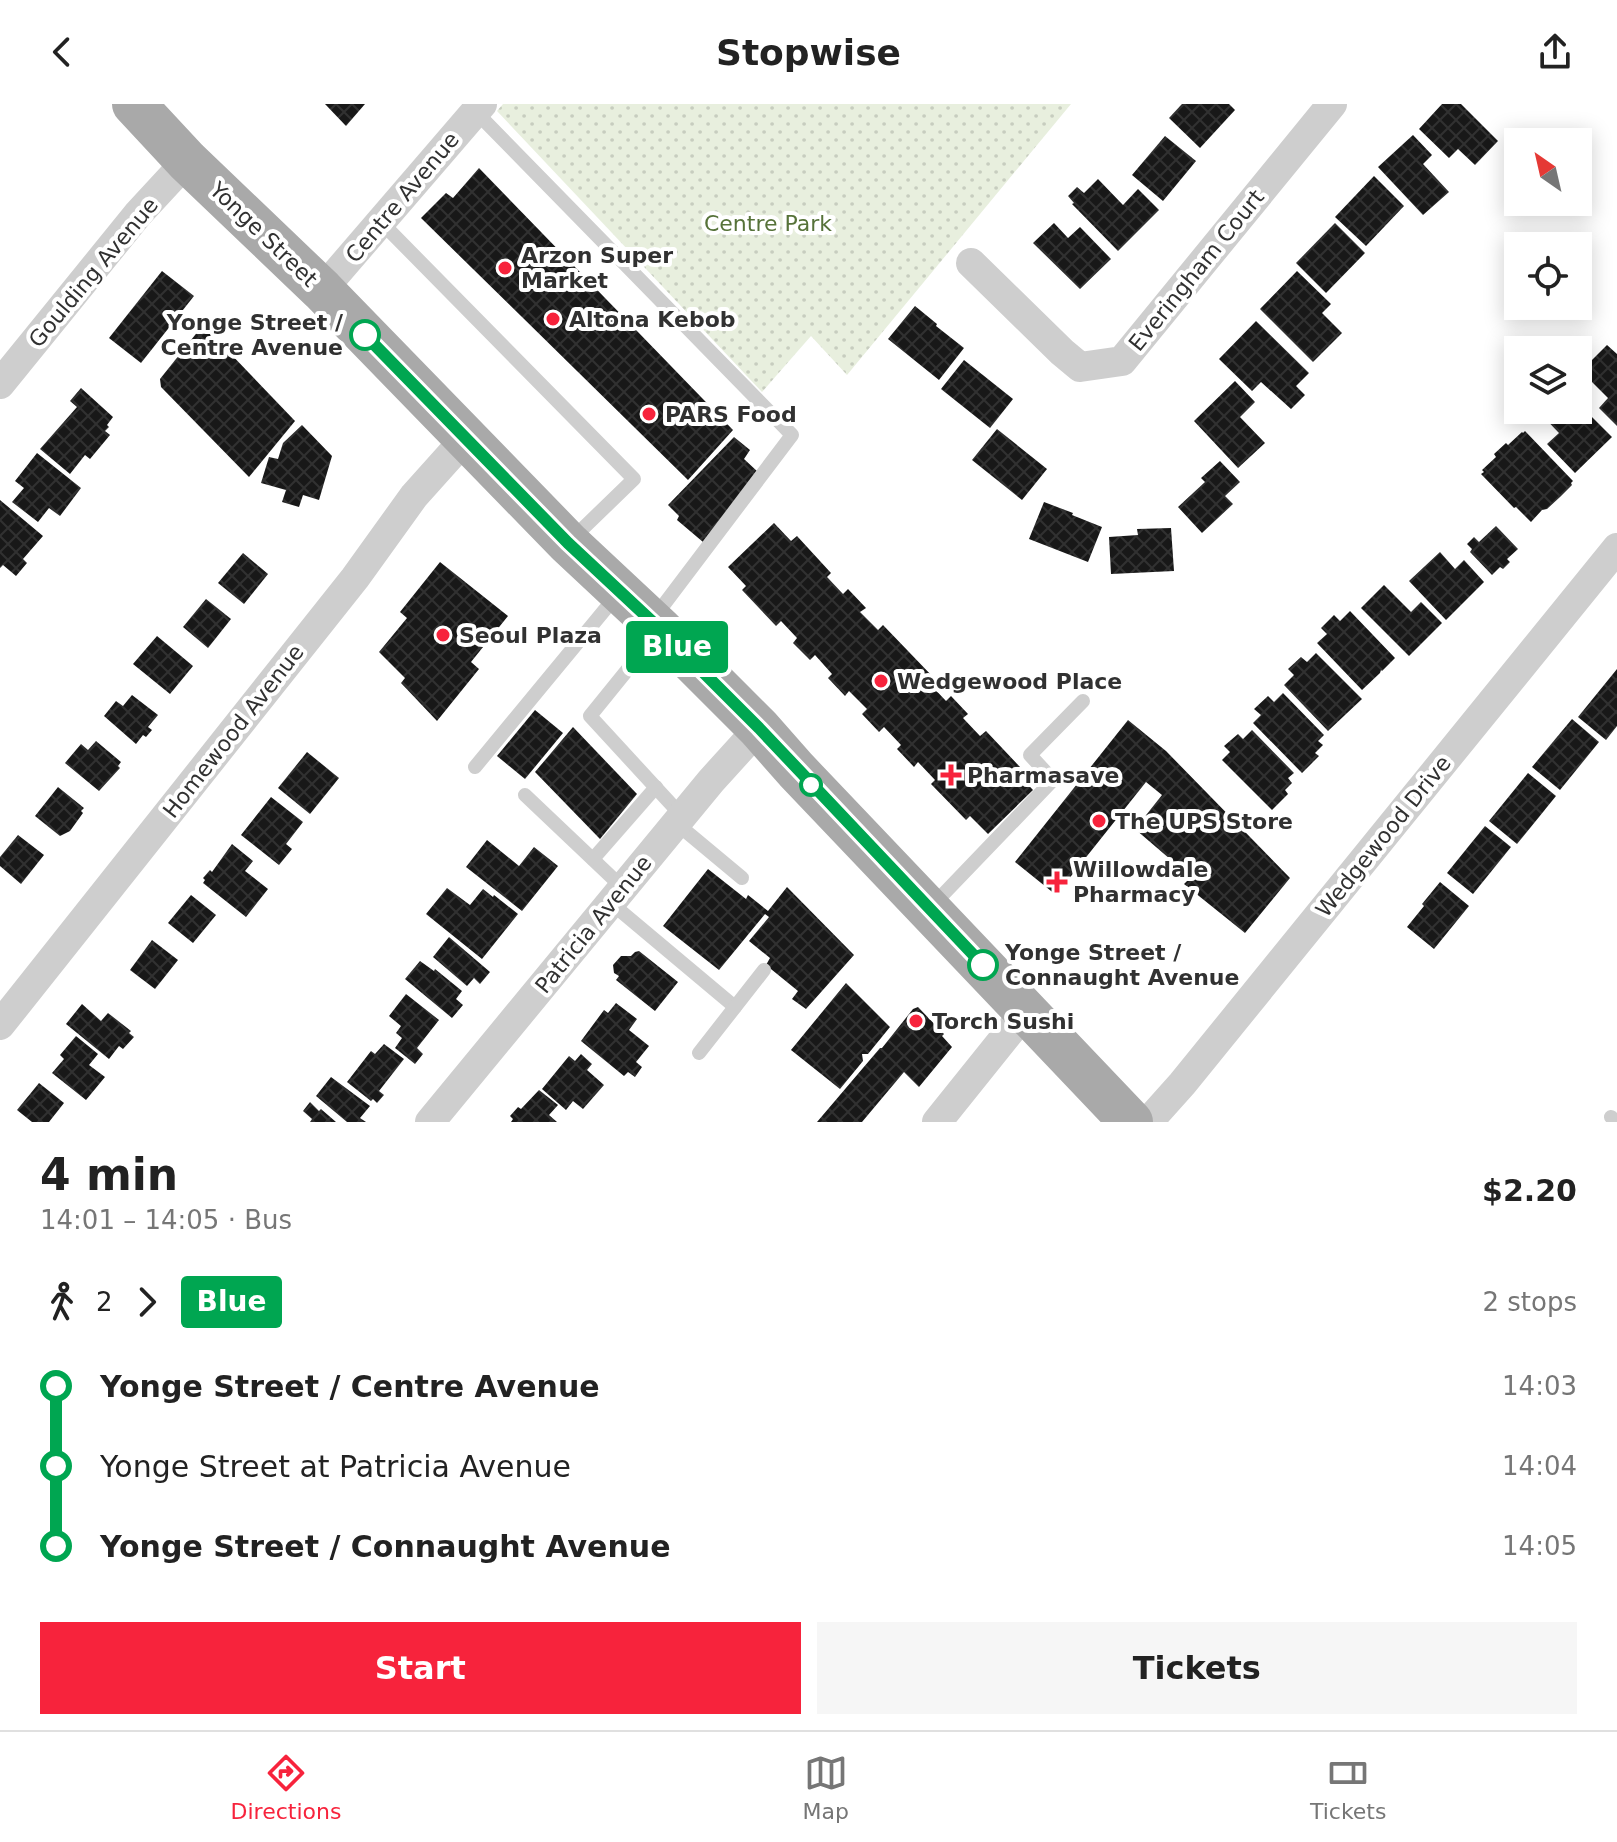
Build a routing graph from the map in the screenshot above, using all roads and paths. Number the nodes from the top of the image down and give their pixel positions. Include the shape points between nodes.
1 (134, 104) edge
2 (1332, 104) edge
3 (479, 108) edge
4 (187, 161) junction
5 (381, 222) junction
6 (971, 263) dead end
7 (322, 290) junction
8 (0, 384) edge
9 (466, 438) junction
10 (568, 543) junction
11 (1617, 548) edge
12 (620, 591) junction
13 (655, 625) junction
14 (1083, 701) dead end
15 (759, 728) junction
16 (475, 767) dead end
17 (656, 787) junction
18 (525, 795) dead end
19 (679, 820) junction
20 (593, 859) junction
21 (742, 878) dead end
22 (617, 895) junction
23 (929, 909) junction
24 (764, 970) dead end
25 (735, 1007) junction
26 (1026, 1011) junction
27 (0, 1025) edge
28 (699, 1053) dead end
29 (430, 1122) edge
30 (937, 1122) edge
31 (1131, 1122) edge
32 (1148, 1122) edge

1 - 4 main road, Yonge Street
2 - 6 street, Everingham Court via 1122,361 1080,367
3 - 5 street, Centre Avenue
3 - 13 lane via 792,435
4 - 7 main road, Yonge Street
4 - 8 street, Goulding Avenue
5 - 7 street, Centre Avenue
5 - 10 lane via 634,479
7 - 9 main road, Yonge Street
9 - 10 main road, Yonge Street
9 - 27 street, Homewood Avenue via 414,496 355,578
10 - 12 main road, Yonge Street
11 - 32 street, Wedgewood Drive
12 - 13 main road, Yonge Street
12 - 16 lane
13 - 15 main road, Yonge Street
13 - 17 lane via 590,716
14 - 23 lane via 1030,755 1053,780
15 - 19 street, Patricia Avenue
15 - 23 main road, Yonge Street
17 - 19 lane
17 - 20 lane
18 - 20 lane
19 - 21 lane
19 - 22 street, Patricia Avenue
20 - 22 lane
22 - 25 lane
22 - 29 street, Patricia Avenue
23 - 26 main road, Yonge Street
24 - 25 lane
25 - 28 lane
26 - 30 street
26 - 31 main road, Yonge Street

